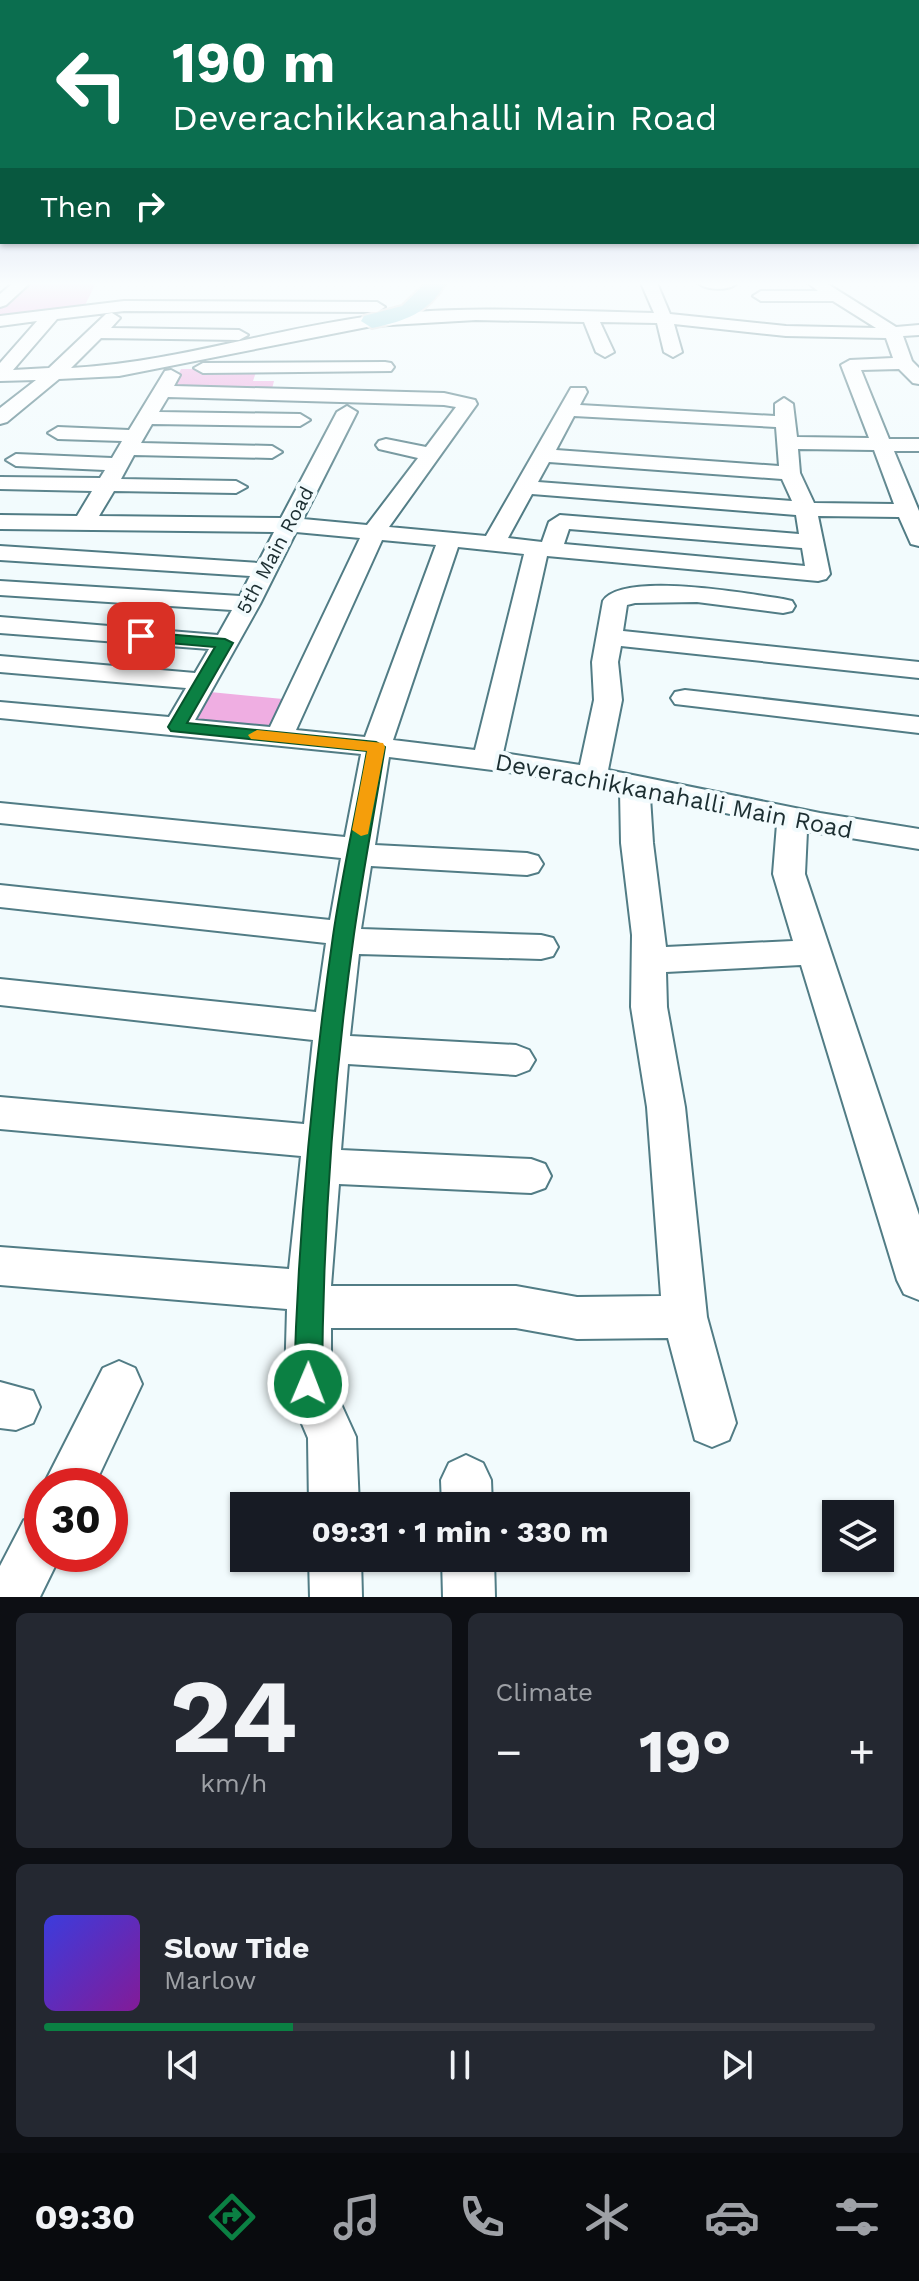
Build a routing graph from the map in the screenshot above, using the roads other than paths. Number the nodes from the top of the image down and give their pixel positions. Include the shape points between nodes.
1 (15, 358) edge
2 (71, 358) edge
3 (153, 358) edge
4 (199, 358) edge
5 (889, 358) edge
6 (910, 358) edge
7 (174, 365) junction
8 (385, 367) dead end
9 (0, 375) edge
10 (52, 376) junction
11 (919, 379) edge
12 (162, 391) junction
13 (347, 412) dead end
14 (0, 418) edge
15 (300, 420) dead end
16 (58, 433) dead end
17 (788, 439) junction
18 (132, 442) junction
19 (881, 444) junction
20 (386, 445) dead end
21 (919, 445) edge
22 (660, 447) dead end
23 (272, 452) dead end
24 (431, 454) junction
25 (543, 455) junction
26 (16, 460) dead end
27 (0, 483) edge
28 (106, 486) junction
29 (236, 487) dead end
30 (525, 487) junction
31 (806, 509) junction
32 (908, 511) junction
33 (85, 522) junction
34 (1, 523) edge
35 (290, 525) junction
36 (374, 532) junction
37 (919, 539) edge
38 (449, 540) junction
39 (814, 542) junction
40 (493, 544) junction
41 (544, 549) junction
42 (0, 553) edge
43 (264, 570) junction
44 (0, 588) edge
45 (248, 604) junction
46 (783, 606) dead end
47 (0, 625) edge
48 (612, 637) junction
49 (225, 643) junction
50 (0, 664) edge
51 (919, 670) edge
52 (203, 682) junction
53 (685, 698) dead end
54 (4, 717) edge
55 (919, 725) edge
56 (177, 727) junction
57 (279, 737) junction
58 (376, 747) junction
59 (487, 761) junction
60 (592, 777) junction
61 (635, 784) junction
62 (0, 813) edge
63 (793, 817) junction
64 (919, 839) edge
65 (358, 852) junction
66 (527, 864) dead end
67 (0, 896) edge
68 (343, 937) junction
69 (541, 947) dead end
70 (814, 952) junction
71 (649, 960) junction
72 (0, 992) edge
73 (331, 1038) junction
74 (516, 1060) dead end
75 (0, 1113) edge
76 (323, 1154) junction
77 (531, 1176) dead end
78 (0, 1266) edge
79 (919, 1280) edge
80 (309, 1299) junction
81 (685, 1317) junction
82 (119, 1384) dead end
83 (712, 1423) dead end
84 (77, 1468) edge
85 (334, 1492) edge
86 (25, 1572) edge
87 (335, 1572) edge
88 (468, 1572) edge
89 (12, 1597) edge
90 (336, 1597) edge
91 (469, 1597) edge

1 - 9 street
2 - 10 street
3 - 7 street
4 - 7 street
5 - 19 street via 850,365
6 - 11 street
7 - 8 street
7 - 10 street
7 - 12 street
9 - 10 street
10 - 14 street
12 - 18 street
12 - 24 street via 468,404
13 - 35 street, 5th Main Road
15 - 18 street
16 - 18 street
17 - 19 street
17 - 22 street
17 - 25 street
17 - 25 street via 573,401
17 - 31 street
18 - 23 street
18 - 26 street
18 - 28 street
19 - 21 street
19 - 32 street
20 - 24 street
24 - 36 street
25 - 30 street
27 - 28 street
28 - 29 street
28 - 33 street
30 - 31 street
30 - 40 street
31 - 32 street
31 - 39 street
32 - 37 street
33 - 34 street
33 - 35 street
35 - 36 street
35 - 43 street, 5th Main Road
36 - 38 street
36 - 57 street
38 - 40 street
38 - 58 street
39 - 41 street via 560,522
39 - 41 street via 818,574
40 - 41 street
41 - 59 street
42 - 43 street
43 - 45 street, 5th Main Road
44 - 45 street
45 - 49 street, 5th Main Road
46 - 48 street via 633,593 615,601
47 - 49 street
48 - 51 street
48 - 60 street via 605,662 608,700
49 - 52 street, 5th Main Road
50 - 52 street
52 - 56 street, 5th Main Road
53 - 55 street
54 - 56 street, Deverachikkanahalli Main Road
56 - 57 street, Deverachikkanahalli Main Road
57 - 58 street, Deverachikkanahalli Main Road
58 - 59 street, Deverachikkanahalli Main Road
58 - 65 street
59 - 60 street, Deverachikkanahalli Main Road
60 - 61 street, Deverachikkanahalli Main Road
61 - 63 street, Deverachikkanahalli Main Road
61 - 71 street
62 - 65 street
63 - 64 street, Deverachikkanahalli Main Road
63 - 70 street via 789,874
65 - 66 street
65 - 68 street
67 - 68 street
68 - 69 street
68 - 73 street
70 - 71 street
70 - 79 street
71 - 81 street via 649,1007 666,1107
72 - 73 street
73 - 74 street
73 - 76 street
75 - 76 street
76 - 77 street
76 - 80 street
78 - 80 street
80 - 81 street via 516,1307 577,1318
80 - 85 street via 308,1384 332,1437
81 - 83 street
82 - 84 street
86 - 89 street
87 - 90 street
88 - 91 street

